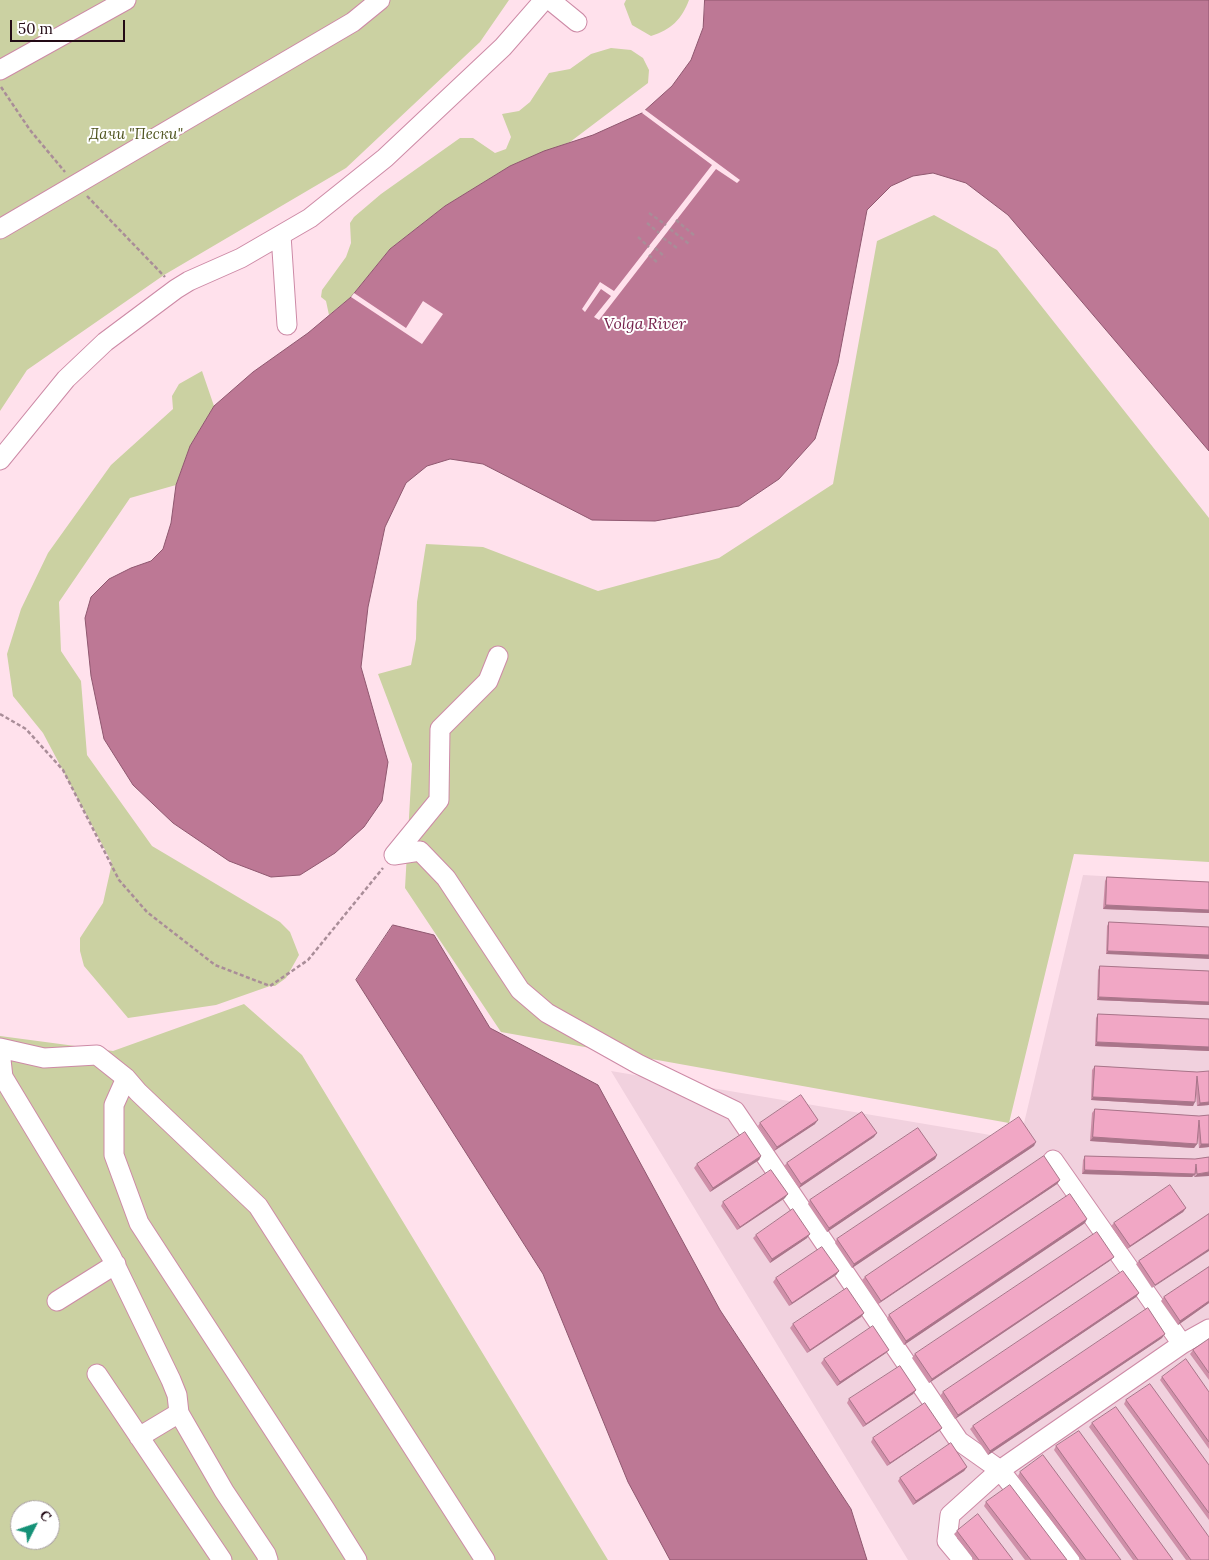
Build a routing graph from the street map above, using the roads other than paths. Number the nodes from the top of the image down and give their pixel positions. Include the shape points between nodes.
1 (126, 0) edge
2 (380, 0) edge
3 (544, 0) edge
4 (550, 0) edge
5 (577, 22) dead end
6 (0, 70) edge
7 (0, 229) edge
8 (281, 235) junction
9 (287, 325) dead end
10 (0, 460) edge
11 (498, 656) dead end
12 (0, 1050) edge
13 (126, 1078) junction
14 (1053, 1160) dead end
15 (116, 1264) junction
16 (57, 1301) dead end
17 (1209, 1329) edge
18 (1182, 1344) junction
19 (97, 1374) dead end
20 (179, 1413) junction
21 (139, 1437) junction
22 (1000, 1470) junction
23 (222, 1560) edge
24 (268, 1560) edge
25 (357, 1560) edge
26 (485, 1560) edge
27 (963, 1560) edge
28 (1070, 1560) edge

1 - 6 street
2 - 7 street via 353,22
3 - 8 street via 503,47 385,158 310,218
4 - 5 street
8 - 9 street
8 - 10 street via 241,258 189,281 105,342 66,379
11 - 22 street via 488,681 440,729 439,800 394,855 420,851 446,878 520,990 547,1013 638,1064 735,1111 959,1441
12 - 13 street via 44,1058 97,1056
12 - 15 street via 3,1077
13 - 25 street via 114,1106 114,1155 139,1223
13 - 26 street via 258,1206
14 - 18 street
15 - 16 street
15 - 20 street via 171,1380
17 - 18 street
18 - 22 street
19 - 21 street
20 - 21 street
20 - 24 street
21 - 23 street
22 - 27 street via 950,1515 947,1541
22 - 28 street

